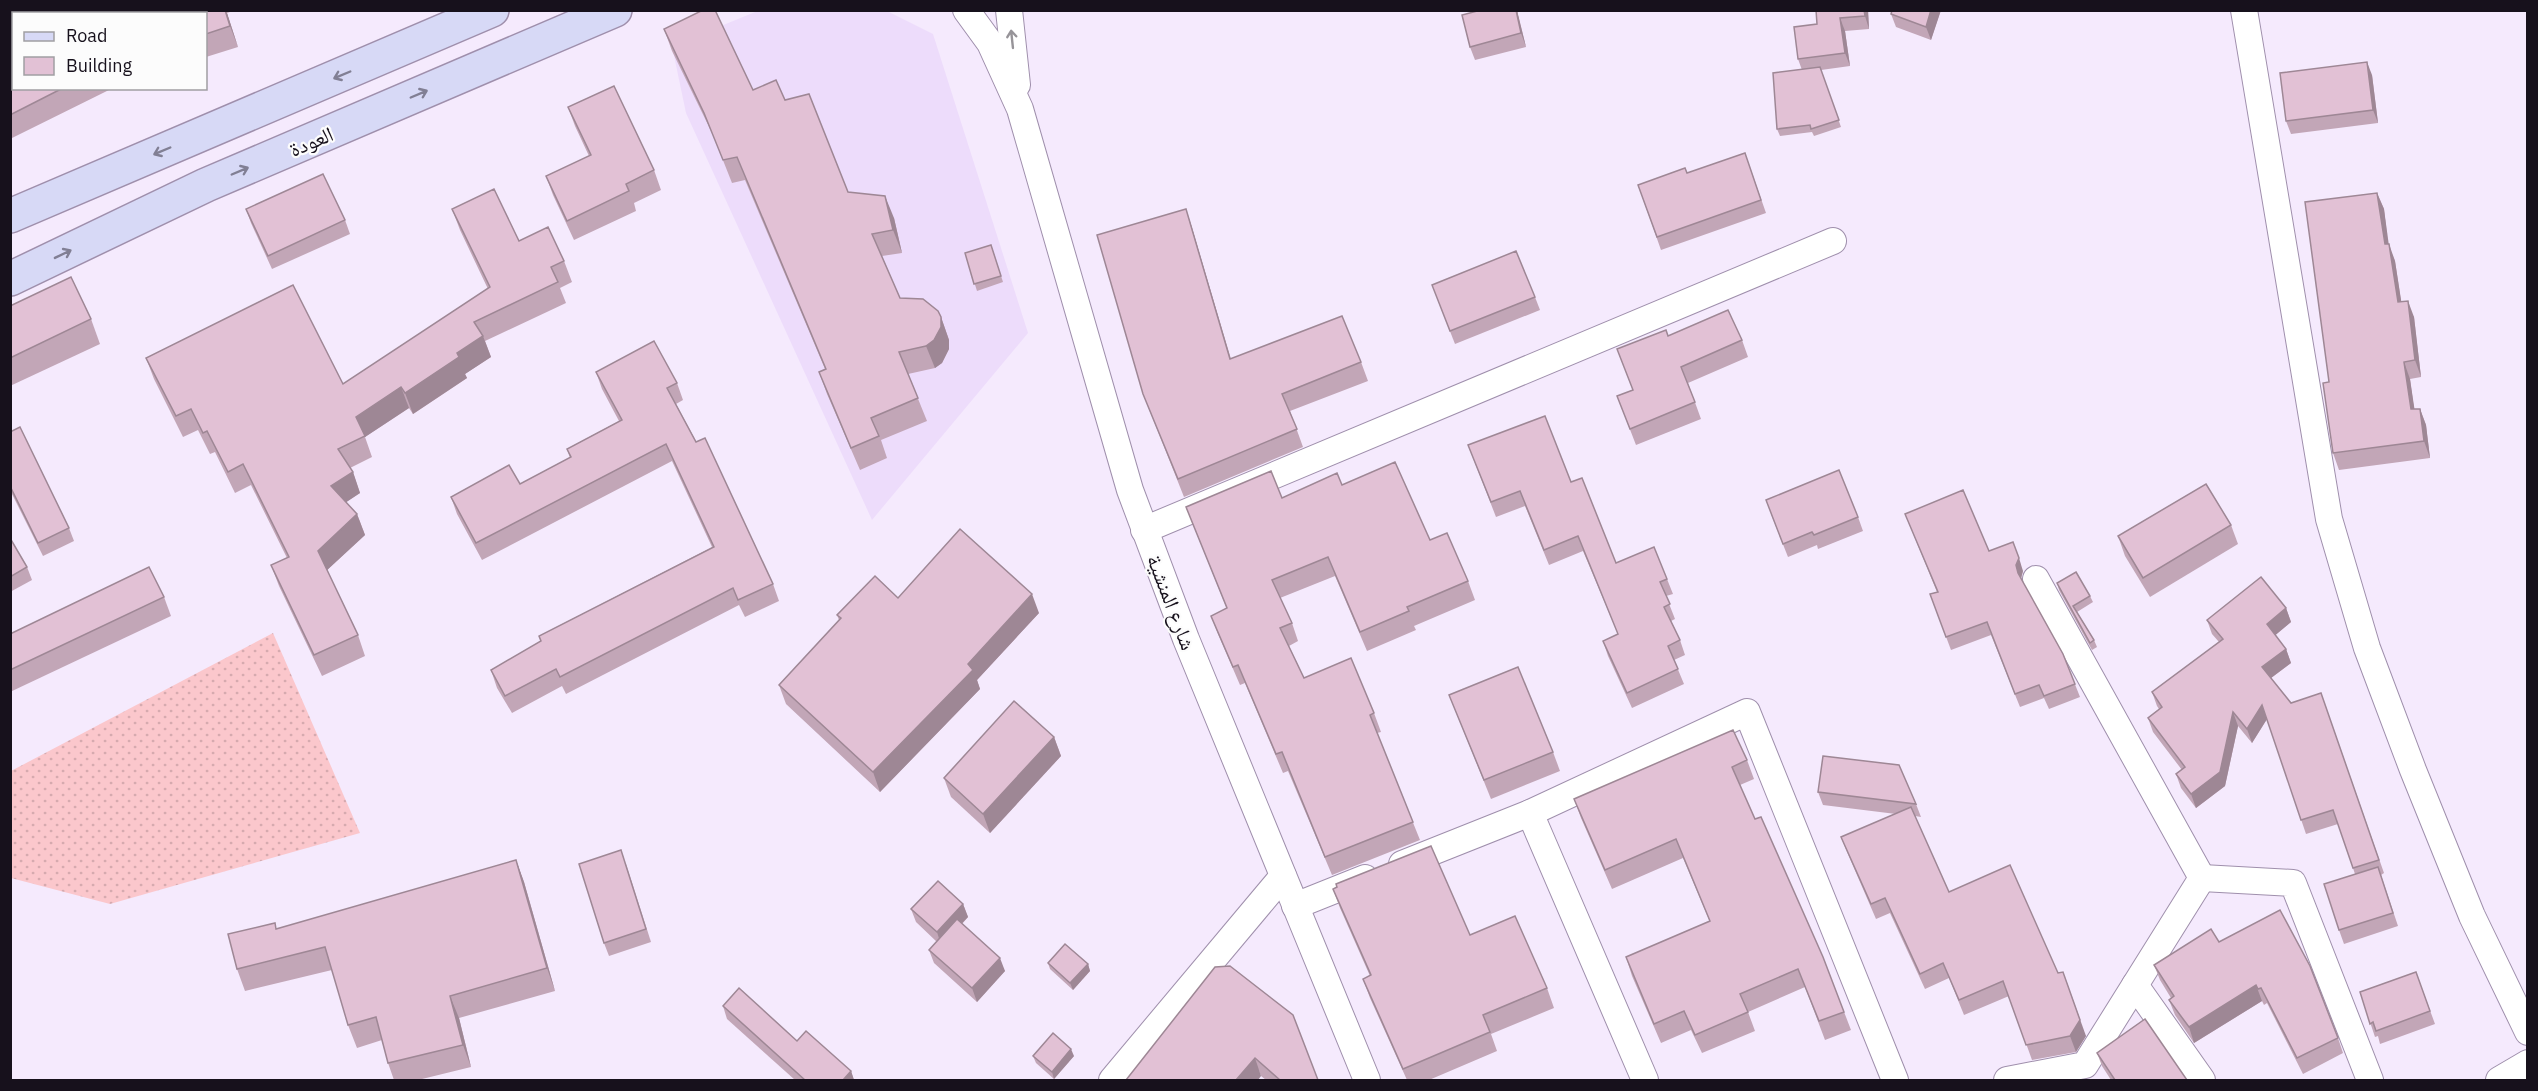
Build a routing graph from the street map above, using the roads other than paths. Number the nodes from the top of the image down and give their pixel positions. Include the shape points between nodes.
1 (492, 10) edge
2 (615, 10) edge
3 (966, 10) edge
4 (1010, 10) edge
5 (2244, 10) edge
6 (1020, 109) junction
7 (10, 216) edge
8 (1833, 241) dead end
9 (10, 279) edge
10 (1144, 530) junction
11 (2036, 579) dead end
12 (1530, 813) junction
13 (1283, 876) junction
14 (2202, 878) junction
15 (1295, 906) junction
16 (2135, 985) junction
17 (2528, 1032) edge
18 (2528, 1063) edge
19 (1112, 1080) edge
20 (1367, 1080) edge
21 (1645, 1080) edge
22 (1895, 1080) edge
23 (2007, 1080) edge
24 (2202, 1080) edge
25 (2370, 1080) edge
26 (2499, 1080) edge

1 -> 7 main road
9 -> 2 main road, العودة via 206,185
3 - 6 street, شارع المنشية via 990,43
6 -> 4 street, شارع المنشية
5 - 17 street via 2330,519 2367,648 2409,759 2472,916
6 - 10 street, شارع المنشية
8 - 10 street
10 - 13 street, شارع المنشية
11 - 14 street
12 - 15 street
12 - 21 street
12 - 22 street via 1747,712
13 - 15 street, شارع المنشية
13 - 19 street
14 - 16 street
14 - 25 street via 2292,883
15 - 20 street, شارع المنشية
16 - 23 street via 2085,1065
16 - 24 street
18 - 26 street

